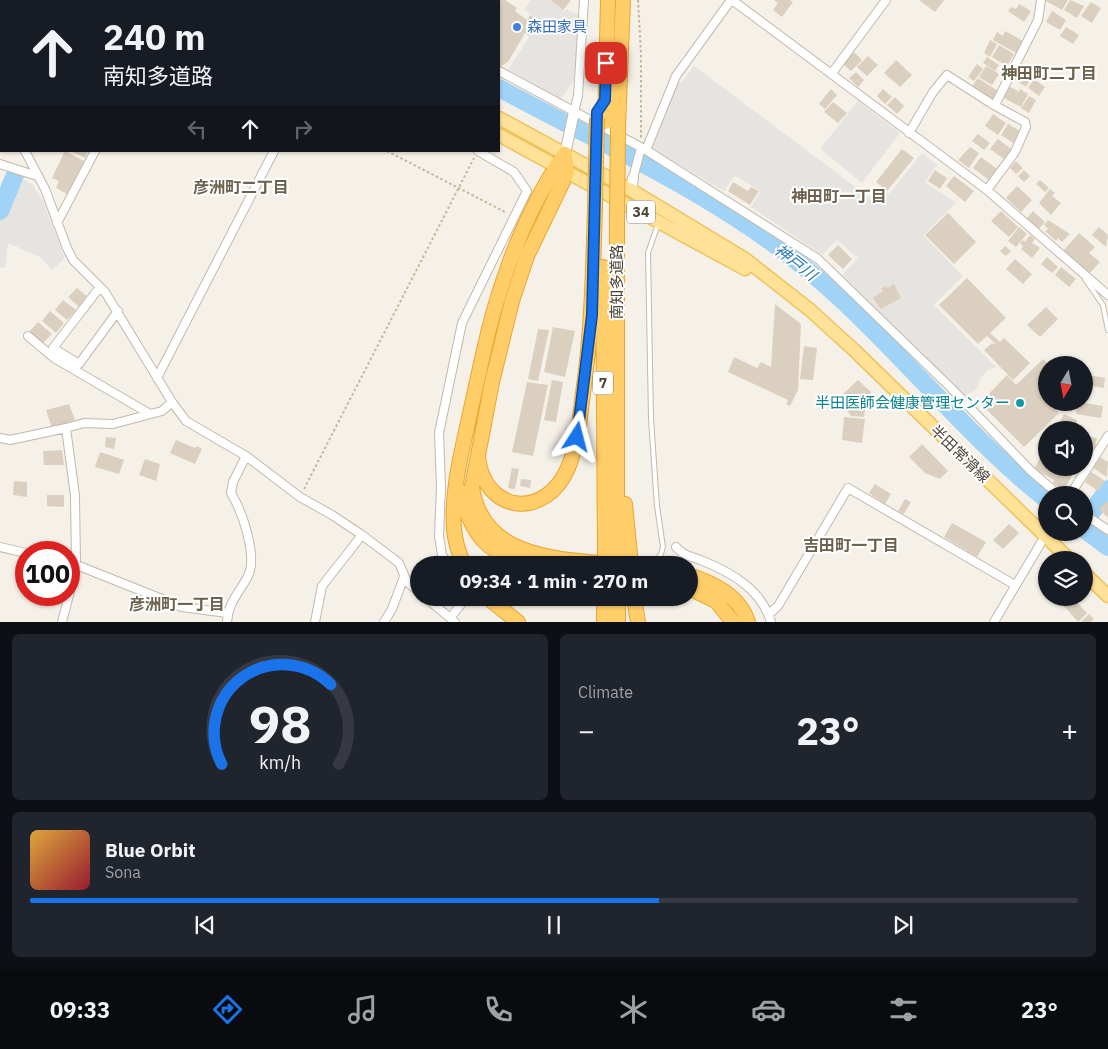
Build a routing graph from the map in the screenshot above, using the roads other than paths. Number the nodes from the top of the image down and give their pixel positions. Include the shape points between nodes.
1 (584, 0) edge
2 (608, 0) edge
3 (623, 0) edge
4 (732, 0) edge
5 (886, 0) edge
6 (1041, 0) edge
7 (500, 72) edge
8 (832, 73) junction
9 (995, 105) junction
10 (574, 112) junction
11 (500, 118) edge
12 (606, 122) junction
13 (909, 133) junction
14 (500, 136) edge
15 (566, 149) junction
16 (642, 150) junction
17 (25, 152) edge
18 (94, 152) edge
19 (273, 152) edge
20 (480, 152) edge
21 (0, 164) edge
22 (561, 170) junction
23 (37, 176) junction
24 (632, 184) junction
25 (988, 190) junction
26 (599, 210) junction
27 (659, 222) junction
28 (58, 223) junction
29 (1081, 274) junction
30 (100, 287) junction
31 (782, 289) junction
32 (1108, 296) edge
33 (118, 311) junction
34 (1108, 330) edge
35 (28, 336) dead end
36 (157, 378) junction
37 (172, 402) junction
38 (150, 414) junction
39 (66, 428) junction
40 (1108, 436) edge
41 (0, 438) edge
42 (477, 452) junction
43 (246, 456) junction
44 (457, 485) junction
45 (1048, 486) edge
46 (1076, 486) edge
47 (1093, 519) edge
48 (1038, 526) edge
49 (1107, 527) edge
50 (362, 535) junction
51 (73, 541) edge
52 (1042, 541) edge
53 (1052, 541) edge
54 (676, 546) dead end
55 (0, 547) edge
56 (15, 550) edge
57 (1062, 551) edge
58 (443, 556) edge
59 (461, 556) edge
60 (504, 556) edge
61 (556, 556) edge
62 (619, 556) edge
63 (619, 556) edge
64 (660, 556) edge
65 (80, 566) edge
66 (404, 577) junction
67 (698, 578) edge
68 (1093, 582) edge
69 (410, 583) edge
70 (1016, 585) junction
71 (698, 592) edge
72 (1108, 596) edge
73 (66, 606) edge
74 (435, 606) edge
75 (461, 606) edge
76 (498, 606) edge
77 (604, 606) edge
78 (618, 606) edge
79 (635, 606) edge
80 (227, 613) junction
81 (770, 618) edge
82 (452, 620) edge
83 (62, 622) edge
84 (227, 622) edge
85 (315, 622) edge
86 (384, 622) edge
87 (518, 622) edge
88 (604, 622) edge
89 (618, 622) edge
90 (638, 622) edge
91 (733, 622) edge
92 (748, 622) edge
93 (994, 622) edge

1 - 10 street via 578,96
2 - 12 highway, 南知多道路 / 7
3 - 12 highway, 南知多道路 / 7
4 - 8 street
4 - 16 street via 676,76
5 - 8 street
6 - 9 street via 1038,20
7 - 10 street
8 - 13 street
9 - 13 street via 947,75
9 - 25 street via 1025,122 1026,127 1015,152
10 - 15 street
10 - 16 street
11 - 15 main road, 半田常滑線 / 34
12 - 26 highway, 南知多道路 / 7
12 - 62 highway, 南知多道路 / 7, bridge via 617,219
13 - 25 street
14 - 22 main road, 半田常滑線 / 34
15 - 22 highway
15 - 24 main road, 半田常滑線 / 34
16 - 24 street
16 - 45 street via 818,260
17 - 23 street
18 - 28 street
19 - 36 street
20 - 58 street via 514,172 527,191 462,323 439,433 439,536
21 - 23 street
22 - 27 main road, 半田常滑線 / 34
22 - 42 highway via 519,278
22 - 44 highway via 515,248 503,281 478,378
23 - 28 street
24 - 31 main road, 半田常滑線 / 34
25 - 29 street
26 - 42 highway via 589,353 579,426 568,468 558,484 536,502 523,505 508,502 486,484
26 - 63 highway, 南知多道路 / 7
27 - 31 main road, 半田常滑線 / 34
27 - 64 lane via 648,253 652,442 663,547
28 - 30 street via 73,260
29 - 32 street
29 - 34 lane via 1103,305
30 - 33 street
30 - 33 street via 53,348 79,364
31 - 48 main road, 半田常滑線 / 34 via 854,350
33 - 36 street
35 - 38 street via 54,358
36 - 37 street
37 - 38 street via 162,411
37 - 43 street via 186,421
38 - 39 street via 113,424 84,423
39 - 41 street via 10,440
39 - 51 street via 75,496
40 - 46 street
42 - 61 highway via 472,486 474,503 495,535 518,548
43 - 50 street via 300,497
43 - 80 street via 231,493 252,558 251,568
44 - 59 highway via 454,530
44 - 60 highway via 471,526 480,538
47 - 49 street
50 - 66 street via 398,563
50 - 85 street via 322,586
52 - 70 street
53 - 57 main road, 半田常滑線 / 34
54 - 81 street via 683,555 731,573 751,589
55 - 56 street
65 - 80 street via 182,607
66 - 69 street
66 - 86 street
67 - 92 highway via 733,598
68 - 72 main road
70 - 81 street via 848,488
70 - 93 street
71 - 91 highway via 716,601
73 - 83 street
74 - 82 street
75 - 82 street
76 - 87 highway
77 - 88 highway
78 - 89 highway
79 - 90 highway
80 - 84 street

